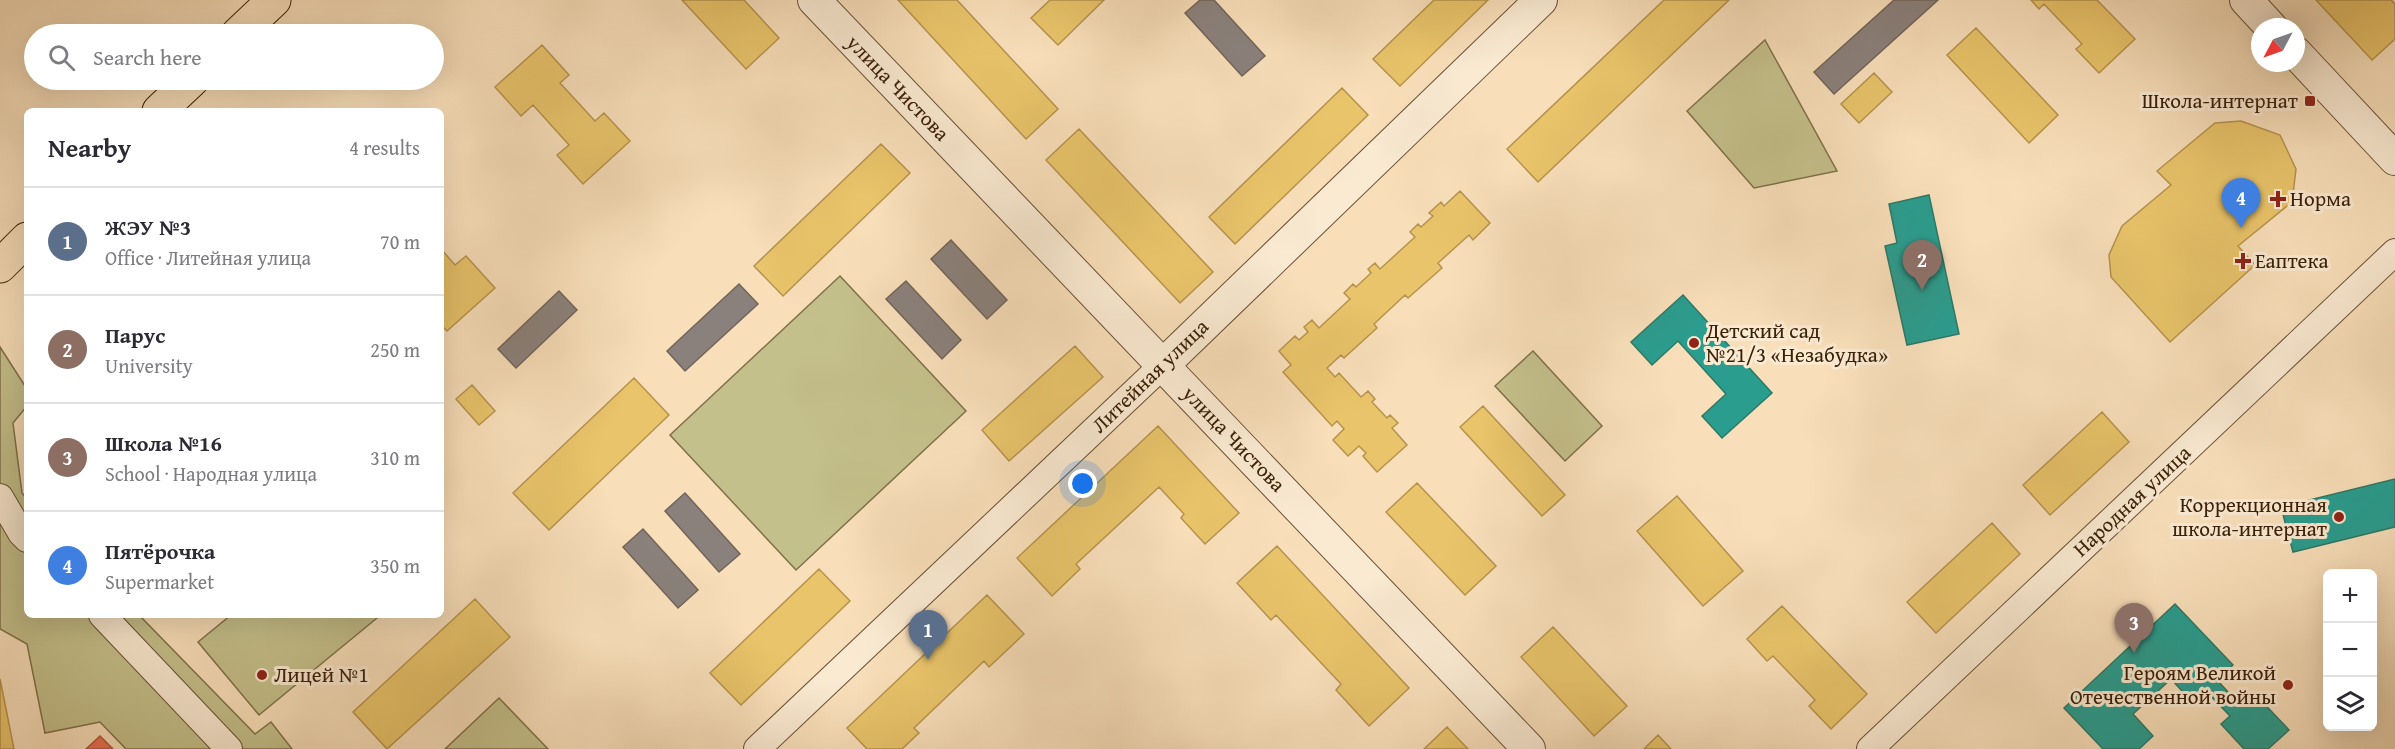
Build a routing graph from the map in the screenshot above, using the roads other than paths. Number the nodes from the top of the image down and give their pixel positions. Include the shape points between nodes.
1 (274, 0) edge
2 (814, 0) edge
3 (1541, 0) edge
4 (2246, 0) edge
5 (2263, 18) edge
6 (249, 24) edge
7 (2305, 63) edge
8 (181, 90) edge
9 (162, 108) edge
10 (2395, 159) edge
11 (24, 242) edge
12 (2395, 252) edge
13 (0, 266) edge
14 (1163, 365) junction
15 (0, 497) edge
16 (24, 536) edge
17 (105, 618) edge
18 (229, 749) edge
19 (757, 749) edge
20 (1528, 749) edge
21 (1870, 749) edge

1 - 6 main road
2 - 14 street, улица Чистова
3 - 14 street, Литейная улица
4 - 5 street
7 - 10 street
8 - 9 main road
11 - 13 main road
12 - 21 street, Народная улица
14 - 19 street, Литейная улица
14 - 20 street, улица Чистова
15 - 16 street
17 - 18 street

